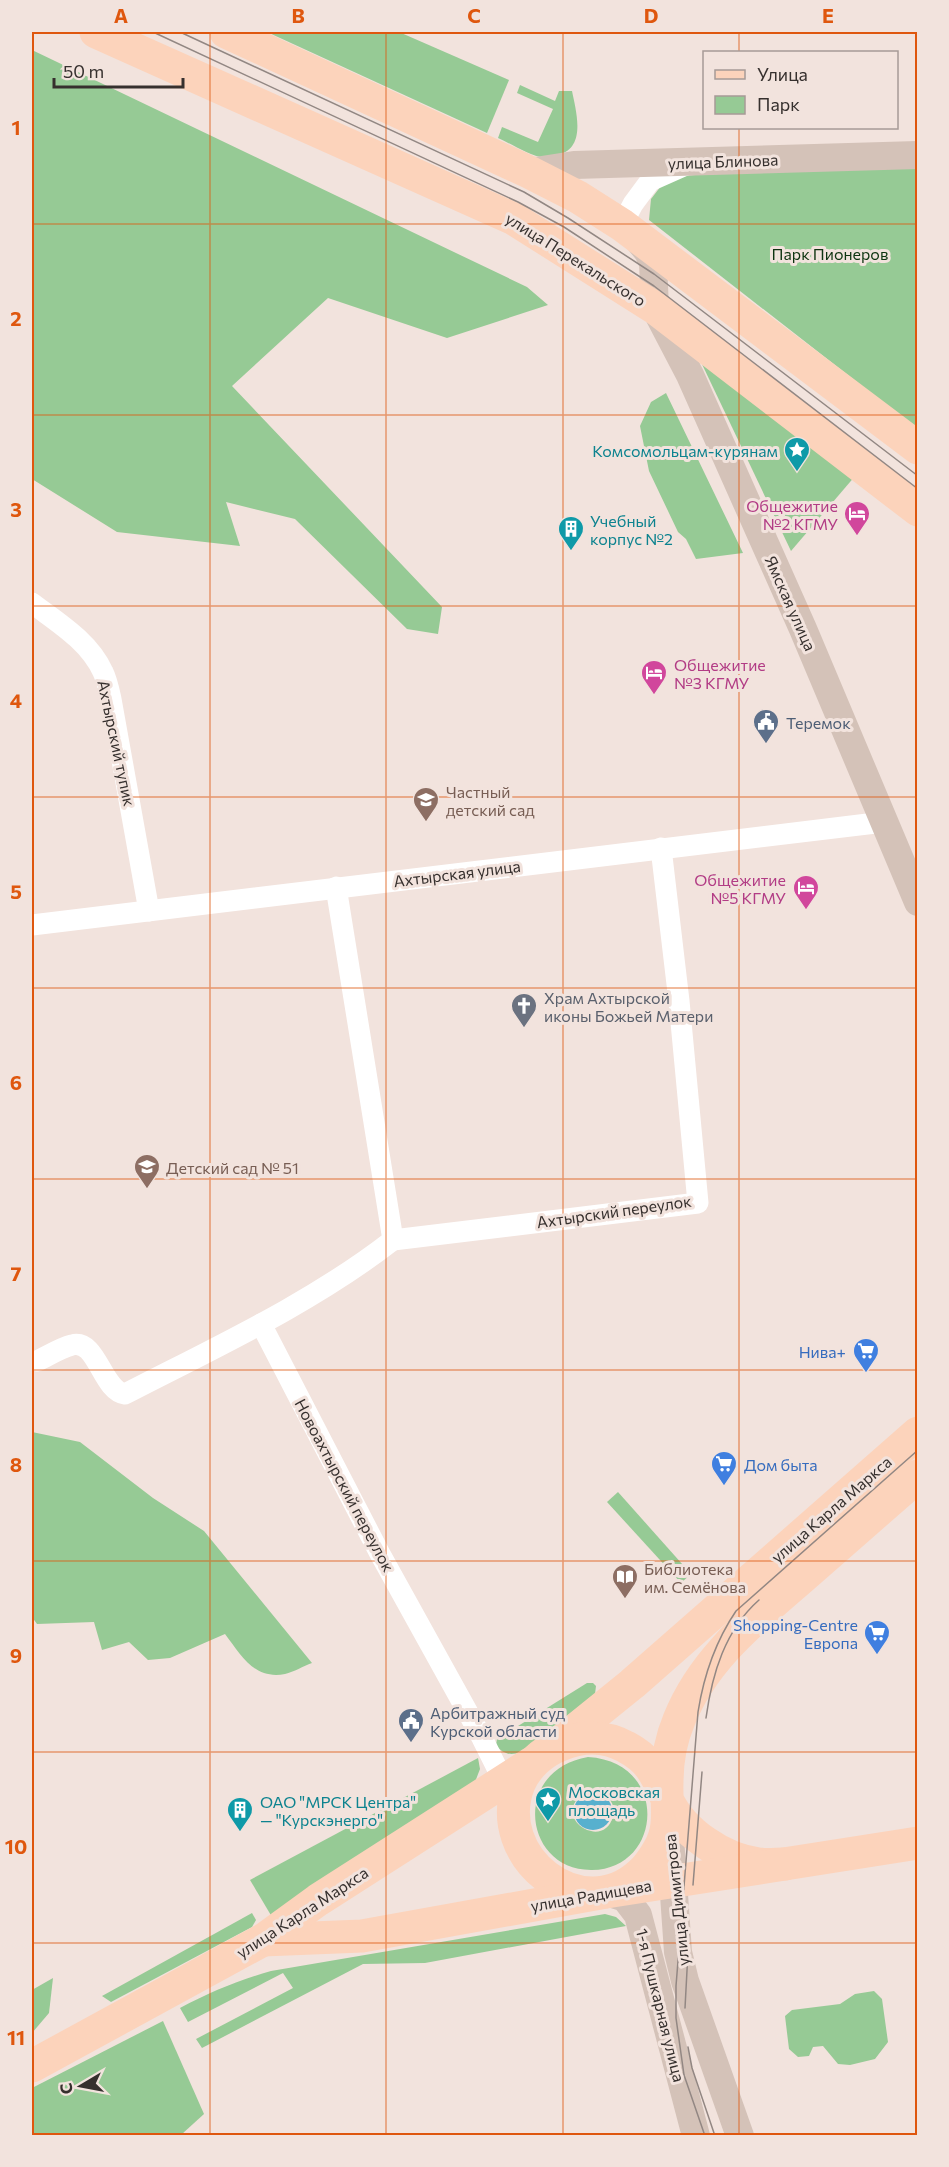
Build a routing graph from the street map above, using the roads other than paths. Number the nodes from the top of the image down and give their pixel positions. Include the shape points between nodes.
1 (96, 32) edge
2 (226, 32) edge
3 (918, 155) edge
4 (695, 162) junction
5 (529, 172) junction
6 (622, 225) junction
7 (655, 308) junction
8 (918, 448) edge
9 (918, 510) edge
10 (32, 603) edge
11 (884, 822) junction
12 (661, 848) junction
13 (336, 887) junction
14 (918, 902) edge
15 (150, 912) junction
16 (32, 925) edge
17 (393, 1240) junction
18 (261, 1324) junction
19 (37, 1361) dead end
20 (918, 1433) edge
21 (918, 1476) edge
22 (543, 1755) junction
23 (503, 1780) junction
24 (667, 1800) junction
25 (918, 1843) edge
26 (785, 1864) junction
27 (673, 1882) junction
28 (606, 1892) junction
29 (263, 1940) junction
30 (32, 2066) edge
31 (720, 2078) junction
32 (683, 2093) junction
33 (696, 2136) edge
34 (740, 2136) edge

1 - 7 main road, улица Перекальского via 514,219
2 - 5 main road
3 - 4 main road, улица Блинова
4 - 5 main road, улица Блинова via 574,165
4 - 6 street via 650,181
5 - 6 main road
6 - 7 main road via 637,237 653,263
6 - 8 main road
7 - 9 main road, улица Перекальского
7 - 11 main road, Ямская улица via 690,375
10 - 15 street, Ахтырский тупик via 70,631 102,671 111,699
11 - 12 street, Ахтырская улица
11 - 14 main road, Ямская улица
12 - 13 street, Ахтырская улица
12 - 17 street, Ахтырский переулок via 698,1203
13 - 15 street, Ахтырская улица
13 - 17 street
15 - 16 street, Ахтырская улица
17 - 18 street via 359,1267
18 - 19 street via 125,1394 113,1387 82,1345 74,1344
18 - 23 street, Новоахтырский переулок
20 - 22 main road, улица Карла Маркса via 632,1683
21 - 24 main road, улица Карла Маркса via 745,1628 707,1668 678,1722 669,1757
22 - 23 main road, улица Карла Маркса
22 - 24 main road via 571,1740 591,1738 624,1745 653,1770
22 - 28 main road via 523,1774 514,1804 518,1842 545,1876 562,1886
23 - 29 main road, улица Карла Маркса
24 - 26 main road via 688,1828 715,1850 758,1864
24 - 27 main road, улица Димитрова
24 - 28 main road via 663,1842 652,1860 627,1884
25 - 26 main road, улица Радищева
26 - 27 main road, улица Радищева
27 - 28 main road, улица Радищева
27 - 31 main road, улица Димитрова via 678,1952
28 - 29 main road, улица Радищева via 362,1935
28 - 32 main road, 1-я Пушкарная улица via 625,1898 638,1915
29 - 30 main road, улица Карла Маркса
31 - 32 main road via 709,2067 692,2068 684,2075
31 - 34 main road, улица Димитрова
32 - 33 main road, 1-я Пушкарная улица

